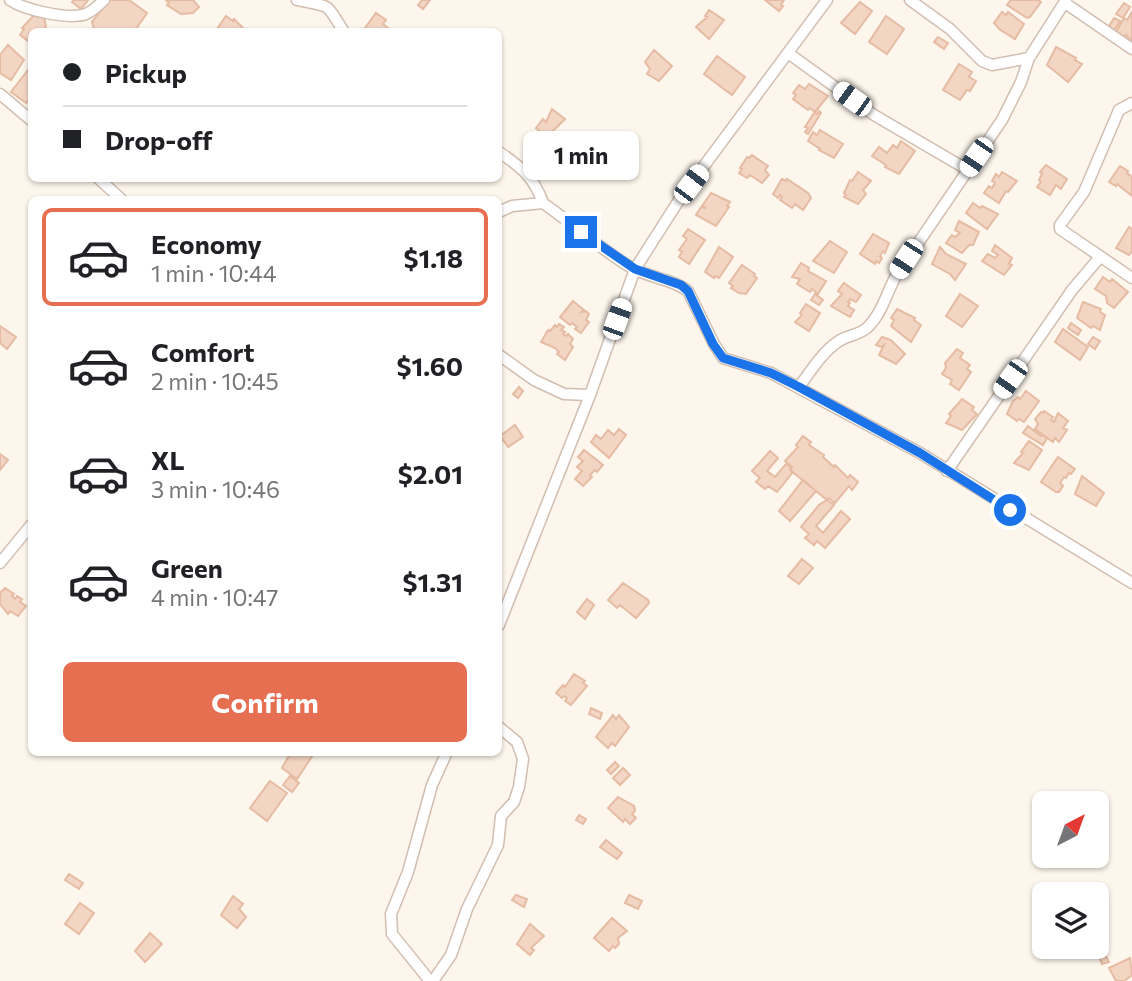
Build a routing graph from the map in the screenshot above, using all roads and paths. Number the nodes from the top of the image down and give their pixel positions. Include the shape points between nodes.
1 (10, 0) edge
2 (104, 0) edge
3 (297, 0) edge
4 (827, 0) edge
5 (910, 0) edge
6 (1066, 2) edge
7 (342, 28) edge
8 (1132, 48) edge
9 (788, 53) junction
10 (1029, 58) junction
11 (0, 94) edge
12 (1132, 103) edge
13 (28, 118) edge
14 (502, 154) edge
15 (968, 170) junction
16 (102, 182) edge
17 (118, 196) edge
18 (543, 203) junction
19 (502, 211) edge
20 (1100, 257) junction
21 (635, 269) junction
22 (1132, 278) edge
23 (502, 357) edge
24 (799, 387) junction
25 (590, 395) junction
26 (947, 471) junction
27 (28, 529) edge
28 (0, 563) edge
29 (1132, 583) edge
30 (502, 617) edge
31 (502, 730) edge
32 (445, 756) edge
33 (431, 981) edge

1 - 2 street via 40,11 85,14
3 - 7 street via 323,3
4 - 9 street
5 - 10 street via 950,29 982,61 992,65
6 - 8 street
6 - 10 street
9 - 15 street via 874,115
9 - 21 street via 681,197
10 - 15 street via 1002,120
11 - 13 street
12 - 20 street via 1119,110 1084,192 1060,225
14 - 18 street via 526,172
15 - 24 street via 888,288 881,309 867,328 840,340
16 - 17 street
18 - 19 street
18 - 21 street
20 - 22 street
20 - 26 street via 1072,290
21 - 24 street via 688,291 723,358
21 - 25 street
23 - 25 street via 564,394
24 - 26 street
25 - 30 street
26 - 29 street
27 - 28 street
31 - 33 street via 517,742 523,759 519,787 514,802 501,816 498,845 451,955
32 - 33 street via 391,914 391,934

